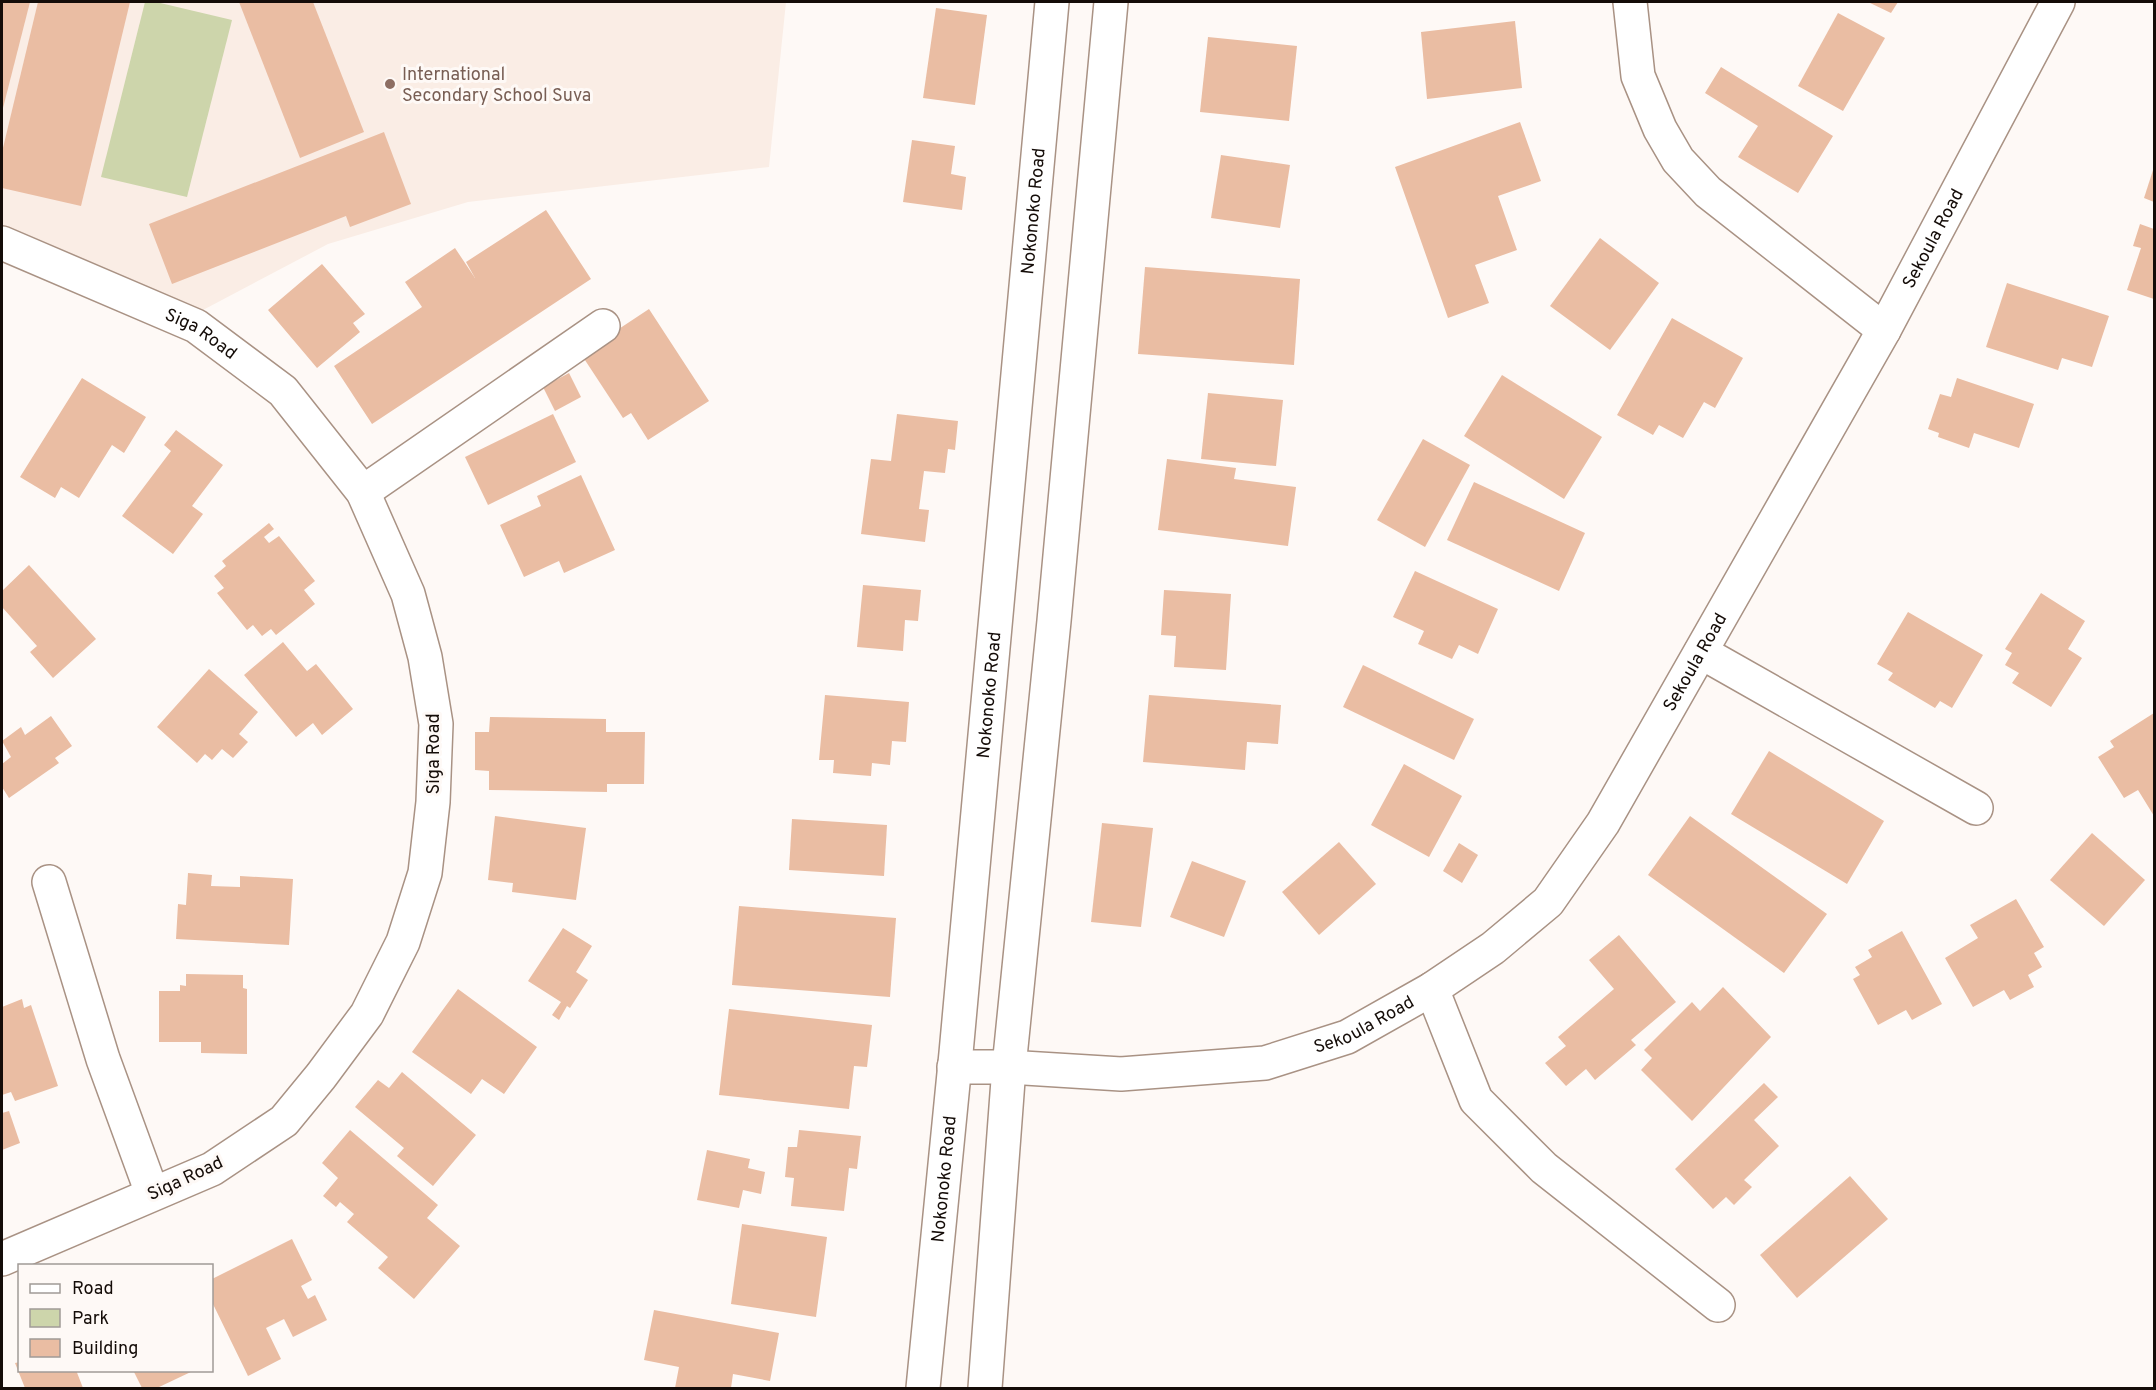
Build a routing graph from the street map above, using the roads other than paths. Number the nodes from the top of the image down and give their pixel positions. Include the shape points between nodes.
1 (1052, 2) edge
2 (1111, 2) edge
3 (2058, 2) edge
4 (1630, 6) edge
5 (2, 243) edge
6 (603, 326) dead end
7 (1884, 330) junction
8 (363, 492) junction
9 (1701, 652) junction
10 (1976, 808) dead end
11 (49, 882) dead end
12 (1432, 989) junction
13 (954, 1067) junction
14 (1009, 1067) junction
15 (152, 1193) junction
16 (2, 1259) edge
17 (1718, 1305) dead end
18 (923, 1389) edge
19 (985, 1389) edge

1 - 13 street, Nokonoko Road
2 - 14 street
3 - 7 street, Sekoula Road
4 - 7 street via 1638,76 1678,160 1708,192
5 - 8 street, Siga Road via 196,326 283,391
6 - 8 street
7 - 9 street, Sekoula Road
8 - 15 street, Siga Road via 408,594 426,657 436,724 425,873 403,942 367,1014 284,1120 212,1169
9 - 10 street
9 - 12 street, Sekoula Road via 1603,823 1548,902 1493,948
11 - 15 street via 103,1059
12 - 14 street, Sekoula Road via 1347,1037 1265,1063 1121,1074
12 - 17 street via 1476,1100 1544,1168
13 - 14 street, Sekoula Road
13 - 18 street, Nokonoko Road
14 - 19 street
15 - 16 street, Siga Road

